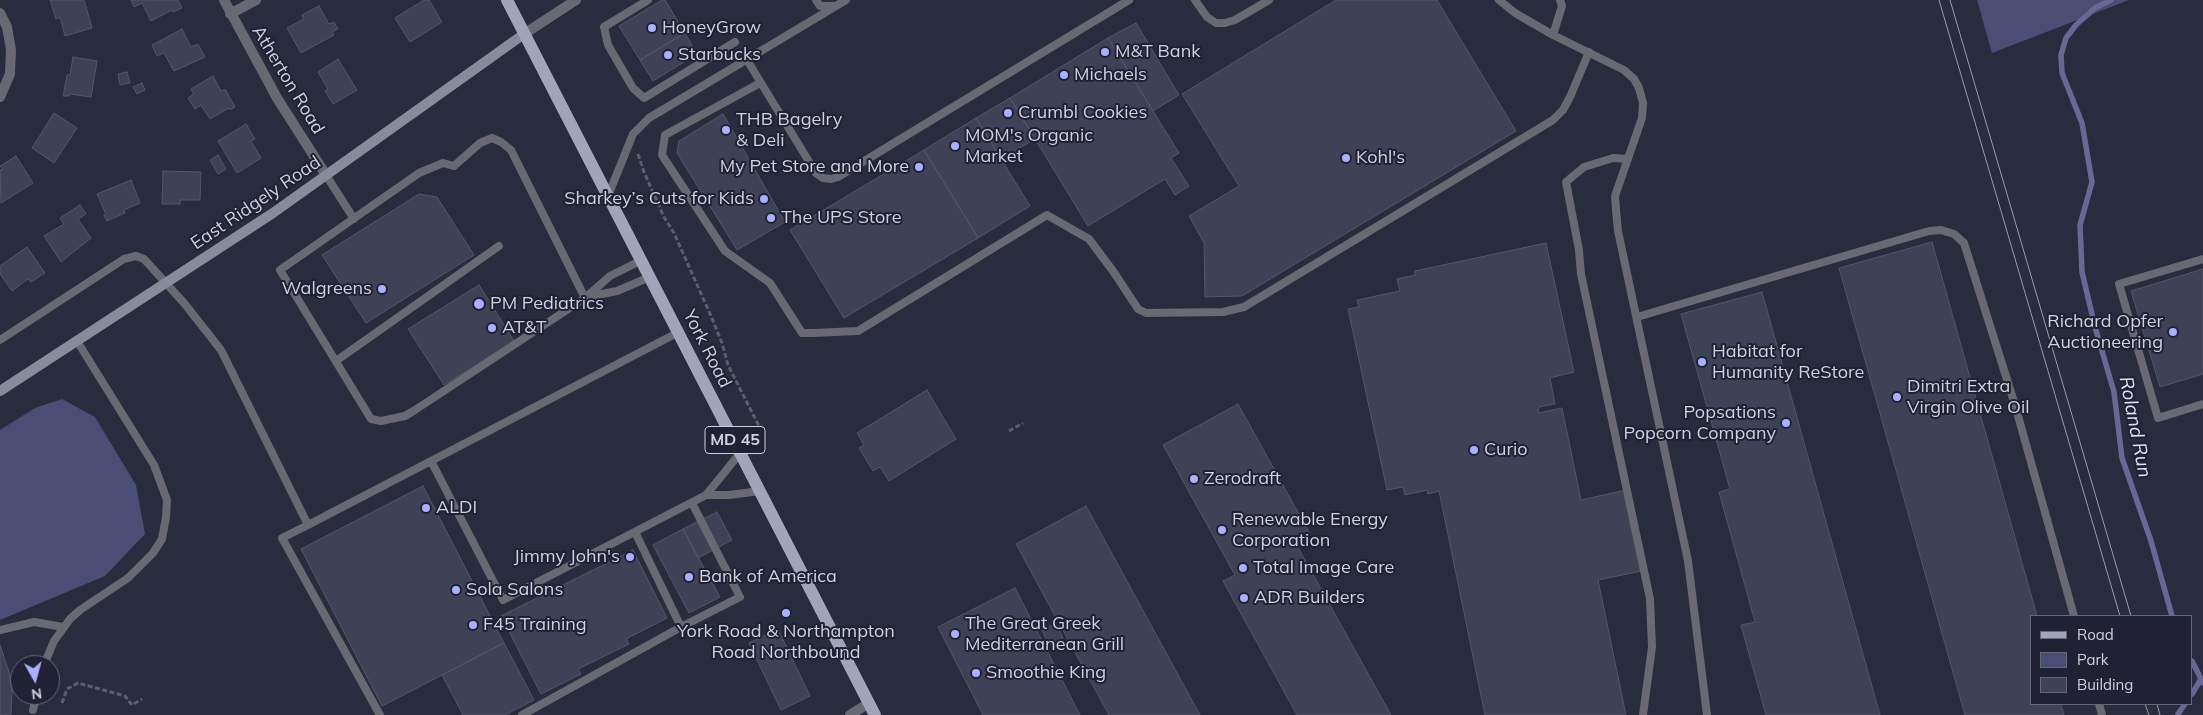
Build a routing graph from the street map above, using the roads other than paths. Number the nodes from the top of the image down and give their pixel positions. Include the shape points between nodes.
1 (224, 0) edge
2 (256, 0) edge
3 (507, 0) edge
4 (576, 0) edge
5 (648, 0) edge
6 (816, 0) edge
7 (846, 0) edge
8 (1129, 0) edge
9 (1195, 0) edge
10 (1269, 0) edge
11 (1499, 0) edge
12 (1560, 0) edge
13 (836, 3) edge
14 (0, 13) edge
15 (230, 14) junction
16 (524, 34) junction
17 (1553, 35) junction
18 (736, 42) dead end
19 (1589, 52) junction
20 (747, 60) junction
21 (760, 83) junction
22 (0, 97) edge
23 (1628, 159) junction
24 (326, 175) junction
25 (608, 196) junction
26 (354, 219) junction
27 (498, 246) dead end
28 (2203, 258) edge
29 (642, 260) junction
30 (650, 277) junction
31 (167, 282) junction
32 (585, 298) junction
33 (1637, 317) junction
34 (679, 332) junction
35 (0, 340) edge
36 (77, 341) junction
37 (336, 361) junction
38 (0, 392) edge
39 (2203, 404) edge
40 (741, 452) junction
41 (431, 461) junction
42 (760, 490) junction
43 (706, 495) junction
44 (692, 502) junction
45 (308, 525) junction
46 (635, 532) junction
47 (2074, 615) edge
48 (62, 627) junction
49 (681, 627) junction
50 (0, 630) edge
51 (48, 655) edge
52 (869, 703) junction
53 (34, 705) edge
54 (33, 710) dead end
55 (380, 715) edge
56 (522, 715) edge
57 (850, 715) edge
58 (876, 715) edge
59 (1643, 715) edge
60 (1707, 715) edge

1 - 15 street, Atherton Road
2 - 15 street
3 - 16 main road, York Road / MD 45
4 - 16 street
5 - 18 lane via 604,27 608,45 633,88 644,98
6 - 13 lane via 820,6
7 - 13 lane
8 - 21 lane via 831,179 816,174
9 - 10 lane via 1207,17 1216,23 1225,23
11 - 17 lane
12 - 17 lane via 1562,6
13 - 20 lane
14 - 22 street via 7,27 11,50 10,74
15 - 24 street, Atherton Road
16 - 24 street, East Ridgely Road
16 - 25 main road, York Road / MD 45
17 - 19 lane
19 - 21 lane via 1563,110 1552,120 1244,307 1223,312 1146,313 1138,309 1089,239 1047,214 858,331 813,334 802,333 770,283 725,251 662,155 665,135
19 - 23 lane via 1624,70 1640,88 1642,118
20 - 21 lane
20 - 25 lane via 649,118 633,134
23 - 33 lane via 1615,196 1618,231
23 - 59 lane via 1613,158 1584,168 1566,182 1581,274 1650,599 1652,647
24 - 26 lane
24 - 31 street, East Ridgely Road
25 - 29 main road, York Road / MD 45
26 - 32 lane via 419,173 443,163 454,166 480,143 492,138 511,150
26 - 37 lane via 280,270
27 - 37 lane
28 - 39 lane via 2119,284 2158,418
29 - 30 main road, York Road / MD 45
29 - 32 lane via 610,276
30 - 32 lane via 617,291
30 - 34 main road, York Road / MD 45
31 - 35 lane via 144,259 136,256 124,259
31 - 36 street, East Ridgely Road
31 - 45 lane via 221,350
32 - 37 lane via 410,413 394,420 371,419
33 - 47 lane via 1929,230 1954,234 1964,243 2006,376
33 - 60 lane via 1688,560
34 - 40 main road, York Road / MD 45
34 - 41 lane
36 - 38 street, East Ridgely Road
36 - 48 lane via 154,465 167,500 162,538 153,553 128,578 80,610
40 - 42 main road, York Road / MD 45
40 - 43 lane
41 - 45 lane
41 - 46 lane via 504,600
42 - 43 lane
42 - 52 main road, York Road / MD 45
43 - 44 lane
44 - 46 lane
44 - 49 lane via 740,597
45 - 55 lane via 282,538
46 - 49 lane
48 - 50 lane via 34,622
48 - 51 lane
49 - 56 lane
52 - 57 street
52 - 58 main road, York Road / MD 45
53 - 54 lane

